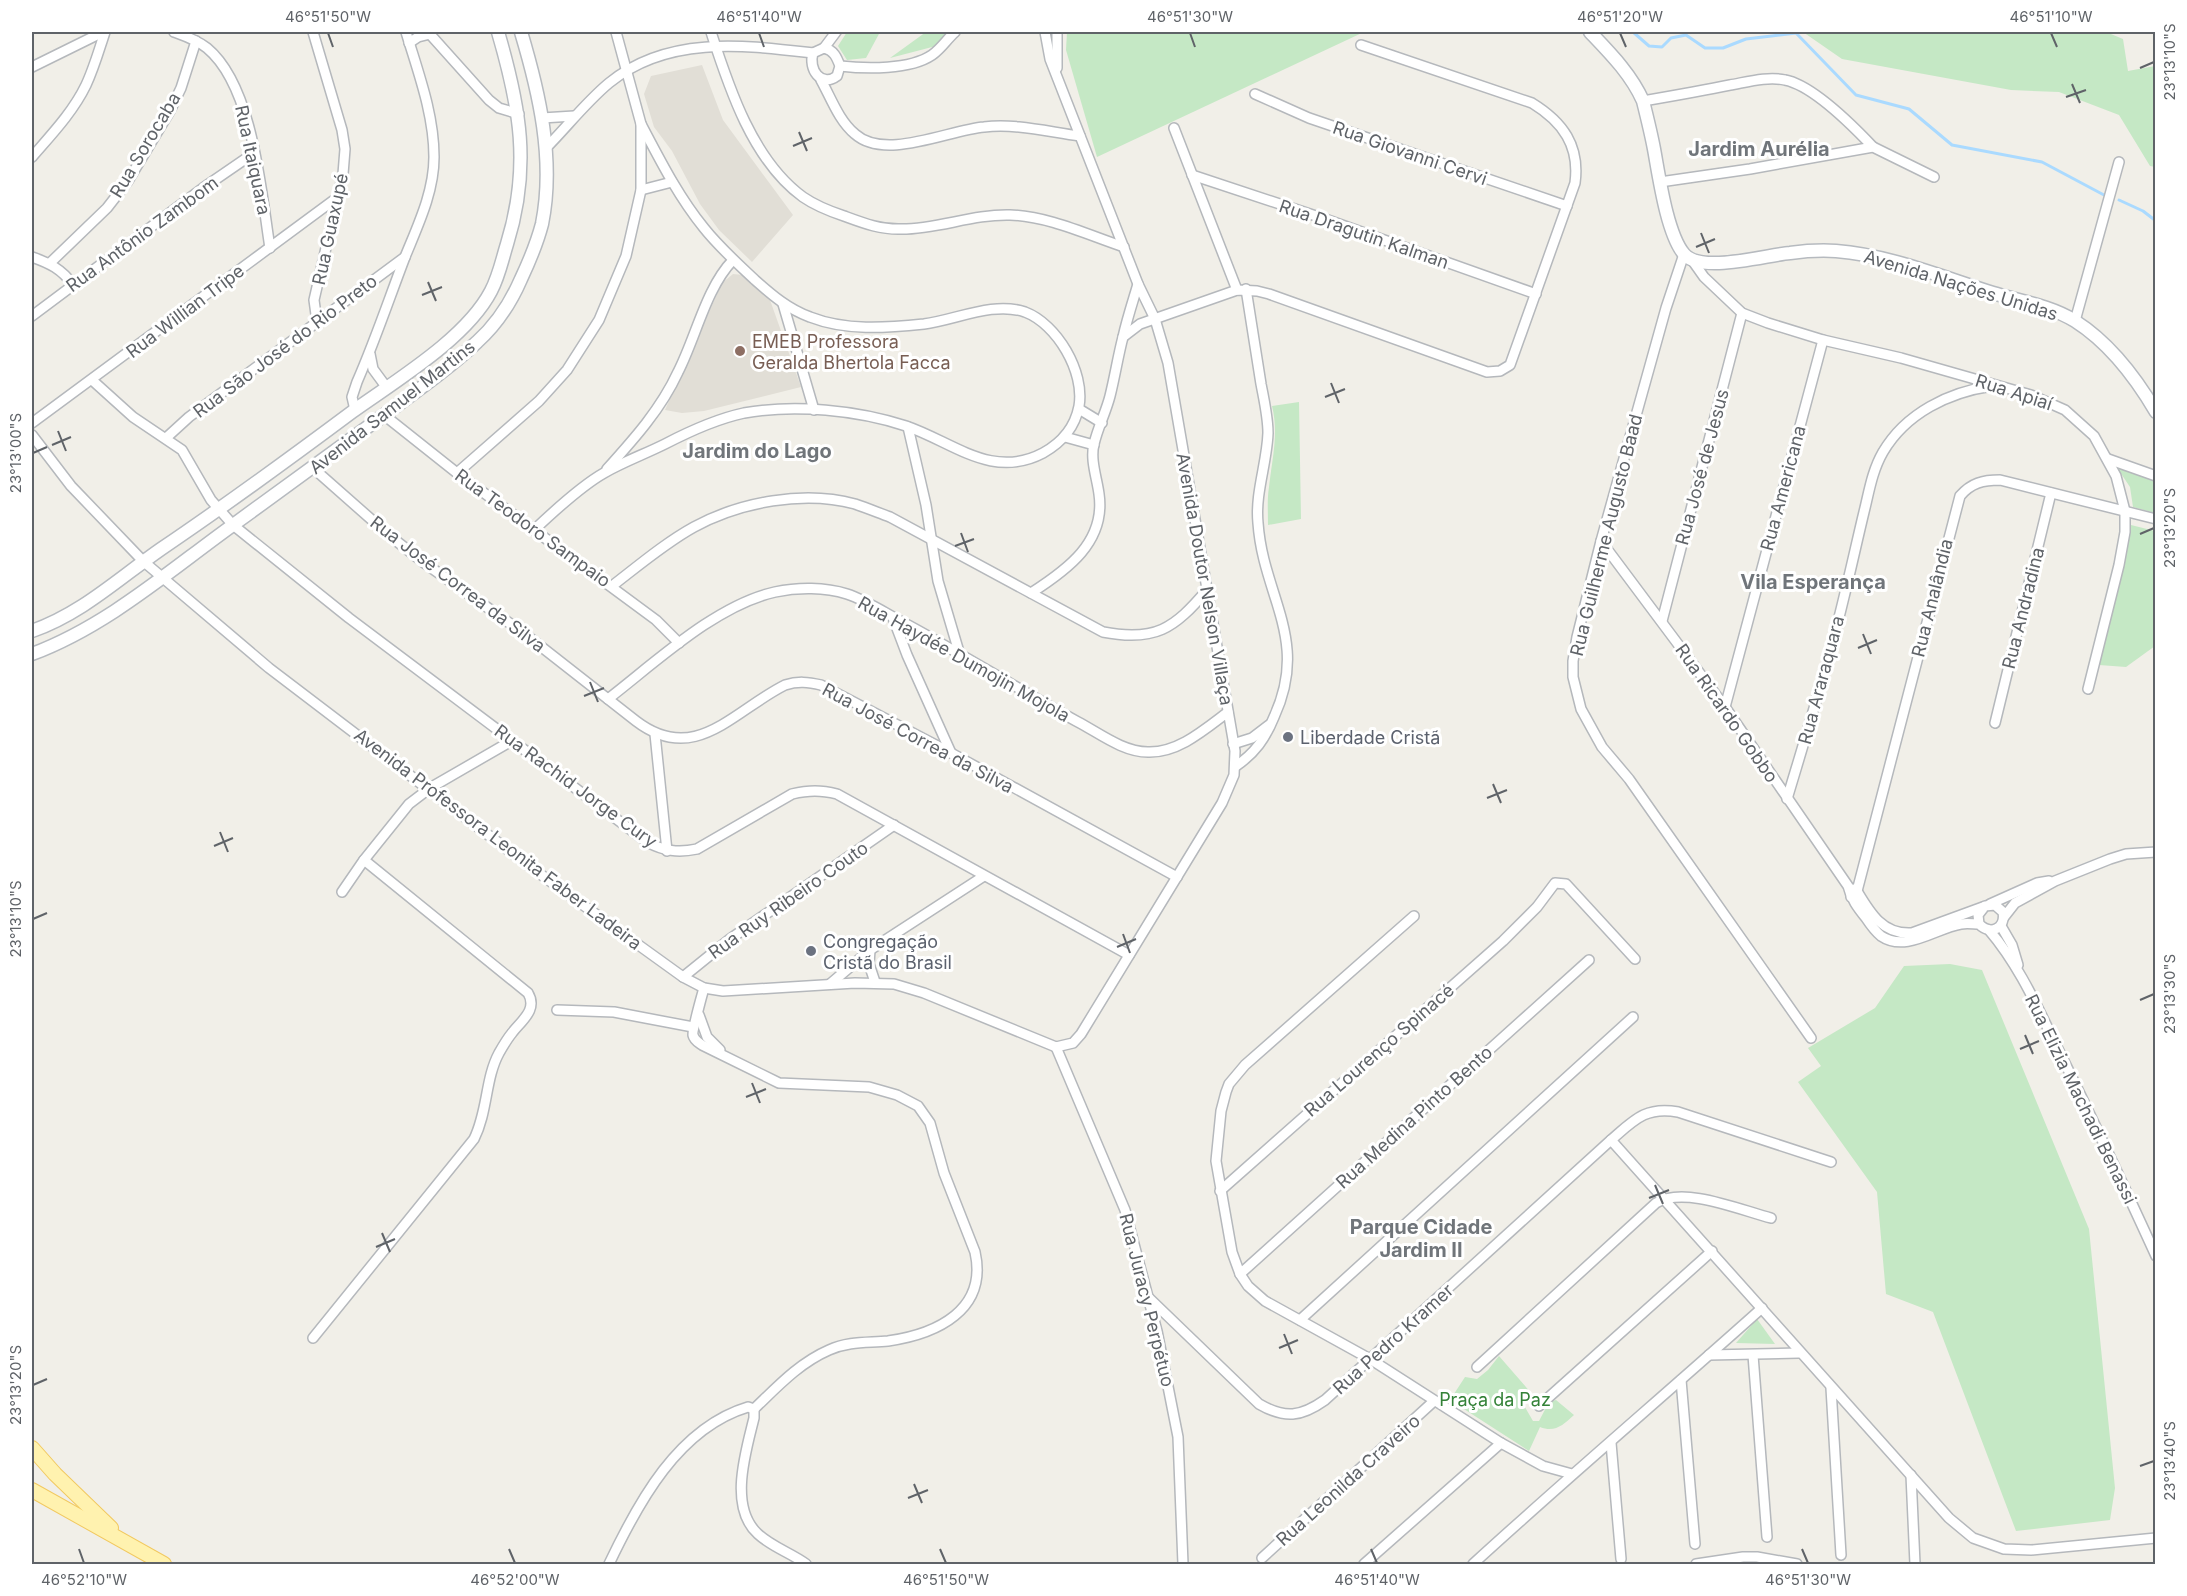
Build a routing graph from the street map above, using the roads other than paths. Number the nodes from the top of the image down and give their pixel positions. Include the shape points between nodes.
1 (104, 32) edge
2 (174, 32) edge
3 (313, 32) edge
4 (406, 32) edge
5 (429, 32) edge
6 (498, 32) edge
7 (520, 32) edge
8 (616, 32) edge
9 (711, 32) edge
10 (836, 32) edge
11 (955, 32) edge
12 (1038, 32) edge
13 (1045, 32) edge
14 (1057, 32) edge
15 (1590, 32) edge
16 (196, 40) junction
17 (409, 43) junction
18 (716, 45) junction
19 (1361, 45) dead end
20 (824, 48) junction
21 (813, 53) junction
22 (1050, 59) junction
23 (840, 66) junction
24 (32, 67) edge
25 (626, 72) junction
26 (1057, 73) junction
27 (821, 80) junction
28 (1254, 94) dead end
29 (1643, 101) junction
30 (519, 114) junction
31 (574, 116) junction
32 (542, 118) junction
33 (641, 124) junction
34 (1174, 128) dead end
35 (1080, 136) junction
36 (520, 141) junction
37 (1873, 147) junction
38 (545, 149) junction
39 (254, 153) junction
40 (32, 157) edge
41 (2119, 162) dead end
42 (1192, 175) junction
43 (1934, 177) dead end
44 (672, 182) junction
45 (1660, 182) junction
46 (641, 190) junction
47 (338, 198) junction
48 (1567, 206) junction
49 (1124, 247) junction
50 (270, 248) junction
51 (32, 257) edge
52 (405, 257) junction
53 (1688, 257) junction
54 (733, 260) junction
55 (50, 263) junction
56 (1138, 284) junction
57 (73, 285) junction
58 (1241, 290) junction
59 (1536, 294) junction
60 (783, 304) junction
61 (1742, 313) junction
62 (32, 316) edge
63 (1155, 319) junction
64 (2075, 321) junction
65 (317, 322) junction
66 (1123, 337) junction
67 (1823, 340) junction
68 (370, 351) junction
69 (92, 380) junction
70 (1998, 386) junction
71 (387, 388) junction
72 (2152, 402) edge
73 (399, 403) junction
74 (1079, 409) junction
75 (355, 410) junction
76 (814, 410) junction
77 (2156, 412) edge
78 (384, 415) junction
79 (32, 423) edge
80 (1102, 423) junction
81 (372, 424) junction
82 (908, 427) junction
83 (32, 435) edge
84 (1065, 437) junction
85 (166, 438) junction
86 (1094, 445) junction
87 (2108, 459) junction
88 (313, 468) junction
89 (457, 473) junction
90 (603, 473) junction
91 (2156, 476) edge
92 (2051, 493) junction
93 (219, 510) junction
94 (2125, 511) junction
95 (2156, 519) edge
96 (234, 525) junction
97 (534, 530) junction
98 (931, 538) junction
99 (1601, 542) junction
100 (143, 561) junction
101 (161, 577) junction
102 (612, 586) junction
103 (1207, 590) junction
104 (1031, 593) junction
105 (893, 618) junction
106 (1662, 621) junction
107 (32, 631) edge
108 (679, 643) junction
109 (959, 652) junction
110 (32, 654) edge
111 (2088, 689) dead end
112 (609, 699) junction
113 (1725, 707) junction
114 (1228, 712) junction
115 (1273, 721) junction
116 (1995, 723) dead end
117 (655, 734) junction
118 (513, 740) junction
119 (1233, 744) junction
120 (951, 753) junction
121 (1236, 766) junction
122 (430, 788) junction
123 (1787, 799) junction
124 (894, 825) junction
125 (667, 851) junction
126 (2156, 852) edge
127 (364, 860) junction
128 (984, 876) junction
129 (1176, 877) junction
130 (2055, 881) junction
131 (1852, 891) junction
132 (342, 892) dead end
133 (1987, 906) junction
134 (1414, 916) dead end
135 (2002, 921) junction
136 (1979, 924) junction
137 (1989, 930) junction
138 (1902, 937) junction
139 (870, 950) junction
140 (1129, 955) junction
141 (1635, 959) dead end
142 (1589, 960) dead end
143 (2021, 976) junction
144 (683, 977) junction
145 (875, 982) junction
146 (830, 984) junction
147 (704, 988) junction
148 (557, 1010) dead end
149 (699, 1015) junction
150 (1633, 1017) dead end
151 (693, 1028) junction
152 (1811, 1038) dead end
153 (1056, 1047) junction
154 (735, 1062) junction
155 (1611, 1140) junction
156 (1831, 1162) dead end
157 (1220, 1191) junction
158 (1663, 1199) junction
159 (1771, 1218) dead end
160 (1712, 1251) junction
161 (2156, 1256) edge
162 (1240, 1274) junction
163 (1149, 1298) junction
164 (1762, 1308) junction
165 (1300, 1320) junction
166 (313, 1338) dead end
167 (1799, 1353) junction
168 (1709, 1355) junction
169 (1754, 1355) junction
170 (1370, 1359) junction
171 (1477, 1367) dead end
172 (1681, 1380) junction
173 (1831, 1388) junction
174 (1434, 1401) junction
175 (1539, 1406) dead end
176 (754, 1409) junction
177 (1501, 1443) junction
178 (1611, 1443) junction
179 (32, 1448) edge
180 (1572, 1474) junction
181 (1911, 1474) junction
182 (32, 1490) edge
183 (1767, 1537) dead end
184 (2156, 1539) edge
185 (125, 1541) junction
186 (2134, 1542) junction
187 (1695, 1544) dead end
188 (2156, 1545) edge
189 (1841, 1555) dead end
190 (1262, 1558) dead end
191 (1621, 1559) dead end
192 (164, 1564) edge
193 (609, 1564) edge
194 (806, 1564) edge
195 (1183, 1564) edge
196 (1364, 1564) edge
197 (1473, 1564) edge
198 (1696, 1564) edge
199 (1797, 1564) edge
200 (1915, 1564) edge

1 - 24 street
1 - 40 street via 85,87
2 - 16 street, Rua Itaiquara
3 - 47 street, Rua Guaxupé via 345,149
4 - 17 street
5 - 17 street
5 - 30 street via 489,100 499,108
6 - 30 main road, Avenida Samuel Martins
7 - 32 main road, Avenida Samuel Martins
8 - 25 street
9 - 18 street
10 - 20 street
11 - 23 street via 933,54 916,62 870,68
12 - 22 street
13 - 22 street, Avenida Doutor Nelson Villaça
14 - 26 street, Avenida Doutor Nelson Villaça
15 - 29 main road via 1626,72
16 - 39 street, Rua Itaiquara via 219,60 233,81
16 - 55 street, Rua Sorocaba via 170,111 128,181 107,208
17 - 52 street via 431,124 434,158 429,194
18 - 21 street
18 - 25 street via 644,62
18 - 49 street via 743,118 759,148 795,189 822,208 867,225 900,230 1012,215
19 - 48 street via 1532,103 1548,113 1558,123 1575,156 1575,183
20 - 21 street
20 - 23 street via 830,49
21 - 27 street via 812,66
22 - 26 street, Avenida Doutor Nelson Villaça
23 - 27 street via 837,76
25 - 31 street
25 - 33 street
26 - 35 street, Avenida Doutor Nelson Villaça
27 - 35 street via 850,129 872,144 899,145 987,126
28 - 48 street, Rua Giovanni Cervi via 1309,118
29 - 37 street via 1750,82 1786,80 1816,97
29 - 45 main road
30 - 32 main road
30 - 36 main road, Avenida Samuel Martins
31 - 32 street
31 - 38 street
32 - 38 main road, Avenida Samuel Martins
33 - 44 street
33 - 46 street
34 - 42 street
35 - 49 street, Avenida Doutor Nelson Villaça
36 - 38 main road
36 - 71 main road, Avenida Samuel Martins via 520,194 498,277 490,292 465,325
37 - 43 street
37 - 45 street
38 - 73 main road, Avenida Samuel Martins via 542,225 508,303 479,340
39 - 50 street, Rua Itaiquara
39 - 57 street, Rua Antônio Zambom
41 - 64 street
42 - 58 street
42 - 59 street, Rua Dragutin Kalman
44 - 46 street
44 - 54 street via 705,230
45 - 53 main road via 1674,232
46 - 89 street via 626,256 599,320 581,350 539,401
47 - 50 street, Rua Willian Tripe
47 - 65 street, Rua Guaxupé via 314,300
48 - 59 street
49 - 56 street, Avenida Doutor Nelson Villaça
50 - 69 street, Rua Willian Tripe
51 - 55 street
52 - 65 street, Rua São José do Rio Preto
52 - 68 street
53 - 61 street, Rua Apiaí
53 - 64 main road, Avenida Nações Unidas via 1708,263 1813,251 1858,254
53 - 99 street, Rua Guilherme Augusto Baad via 1666,308
54 - 60 street
54 - 90 street via 717,279 689,349 649,422
55 - 57 street via 65,273
56 - 63 street, Avenida Doutor Nelson Villaça
56 - 66 street
57 - 62 street, Rua Antônio Zambom
58 - 59 street via 1269,294 1487,372 1510,364
58 - 63 street
58 - 115 street via 1268,423 1258,524 1288,644 1287,680
60 - 74 street via 826,322 875,328 927,324 999,309 1027,313 1052,331 1067,351 1078,384
60 - 76 street
61 - 67 street, Rua Apiaí
61 - 106 street, Rua José de Jesus
63 - 66 street
63 - 103 street, Avenida Doutor Nelson Villaça via 1168,363
64 - 72 main road, Avenida Nações Unidas via 2123,365
65 - 85 street, Rua São José do Rio Preto
66 - 80 street
67 - 70 street, Rua Apiaí
67 - 113 street, Rua Americana
68 - 71 street via 373,369
68 - 75 street via 354,390
69 - 79 street, Rua Willian Tripe
69 - 85 street, Rua Rachid Jorge Cury via 134,417
70 - 87 street, Rua Apiaí via 2065,410 2094,436
70 - 123 street, Rua Araraquara via 1967,390 1934,404 1912,419 1883,452 1873,474
71 - 73 main road
71 - 75 main road, Avenida Samuel Martins
72 - 77 main road, Avenida Nações Unidas
73 - 78 main road, Avenida Samuel Martins
74 - 80 street
74 - 84 street
75 - 81 main road
75 - 93 main road, Avenida Samuel Martins
76 - 82 street via 866,416
76 - 90 street via 744,413 713,422
78 - 81 main road, Avenida Samuel Martins
78 - 89 street, Rua Teodoro Sampaio
80 - 86 street
81 - 88 main road, Avenida Samuel Martins
82 - 84 street via 969,454 1003,463 1042,453
82 - 98 street
83 - 100 street, Avenida Professora Leonita Faber Ladeira via 72,486
84 - 86 street
85 - 93 street, Rua Rachid Jorge Cury via 186,455
86 - 104 street via 1099,524 1075,561
87 - 91 street
87 - 94 street, Rua Apiaí
88 - 96 main road, Avenida Samuel Martins
88 - 112 street, Rua José Correa da Silva via 406,549
89 - 97 street, Rua Teodoro Sampaio
90 - 97 street
92 - 94 street, Rua Analândia
92 - 116 street, Rua Andradina
92 - 131 street, Rua Analândia via 1986,480 1966,488 1960,496
93 - 96 street, Rua Rachid Jorge Cury
93 - 100 main road, Avenida Samuel Martins
94 - 95 street, Rua Analândia
94 - 111 street, Rua Apiaí via 2121,555
96 - 101 main road, Avenida Samuel Martins
96 - 118 street, Rua Rachid Jorge Cury via 349,618
97 - 102 street, Rua Teodoro Sampaio
98 - 102 street via 855,504 828,500 772,501 720,514 693,527
98 - 104 street
98 - 109 street via 938,581
99 - 106 street, Rua Ricardo Gobbo
99 - 152 street, Rua Guilherme Augusto Baad via 1574,661 1573,677 1581,709 1602,747 1629,779
100 - 101 street, Avenida Professora Leonita Faber Ladeira
100 - 107 main road, Avenida Samuel Martins via 86,605
101 - 110 main road, Avenida Samuel Martins via 98,622
101 - 122 street, Avenida Professora Leonita Faber Ladeira via 269,668
102 - 108 street, Rua Teodoro Sampaio
103 - 104 street via 1170,626 1126,637 1103,632
103 - 114 street, Avenida Doutor Nelson Villaça
105 - 108 street, Rua Haydée Dumojin Mojola via 848,594 798,588 776,591 736,606
105 - 109 street, Rua Haydée Dumojin Mojola
105 - 120 street
106 - 113 street, Rua Ricardo Gobbo
108 - 112 street, Rua Haydée Dumojin Mojola
109 - 114 street, Rua Haydée Dumojin Mojola via 1070,718 1134,750 1160,752 1173,747
112 - 117 street, Rua José Correa da Silva
113 - 123 street, Rua Ricardo Gobbo
114 - 119 street, Avenida Doutor Nelson Villaça
115 - 119 street via 1252,738
115 - 121 street via 1256,750
117 - 120 street, Rua José Correa da Silva via 679,740 702,735 785,685 808,681
117 - 125 street
118 - 122 street
118 - 125 street, Rua Rachid Jorge Cury via 637,836
119 - 121 street, Avenida Doutor Nelson Villaça
120 - 129 street, Rua José Correa da Silva
121 - 129 street, Avenida Doutor Nelson Villaça via 1222,803
122 - 127 street via 409,804
122 - 144 street, Avenida Professora Leonita Faber Ladeira via 529,866
123 - 131 street, Rua Ricardo Gobbo
124 - 125 street, Rua Rachid Jorge Cury via 837,794 807,790 776,802 706,846 686,852
124 - 128 street, Rua Rachid Jorge Cury
124 - 144 street, Rua Ruy Ribeiro Couto via 730,939
126 - 130 street via 2118,856
127 - 132 street
127 - 166 street via 528,993 531,1005 528,1015 498,1055 480,1127 470,1144
128 - 139 street
128 - 140 street, Rua Rachid Jorge Cury
129 - 140 street, Avenida Doutor Nelson Villaça
130 - 133 street via 2037,883
130 - 135 street via 2015,903
131 - 138 street, Rua Ricardo Gobbo via 1881,936 1890,940
133 - 135 street via 2000,908
133 - 136 street via 1978,915
133 - 138 street
134 - 157 street via 1245,1065 1229,1084 1218,1132
135 - 137 street
135 - 143 street, Rua Elizia Machadi Benassi
136 - 137 street
136 - 138 street via 1960,924 1923,938
137 - 143 street, Rua Elizia Machadi Benassi
139 - 145 street via 869,964
139 - 146 street
140 - 153 street, Avenida Doutor Nelson Villaça via 1078,1039 1068,1046
141 - 157 street, Rua Lourenço Spinacé via 1566,884 1553,885 1538,907 1503,940
142 - 162 street, Rua Medina Pinto Bento
143 - 161 street, Rua Elizia Machadi Benassi
144 - 147 street, Avenida Professora Leonita Faber Ladeira
145 - 146 street, Avenida Professora Leonita Faber Ladeira
145 - 153 street, Avenida Professora Leonita Faber Ladeira via 924,993
146 - 147 street, Avenida Professora Leonita Faber Ladeira
147 - 149 street
148 - 151 street via 614,1012
149 - 151 street
149 - 154 street via 709,1041
150 - 165 street
151 - 154 street via 697,1042
153 - 163 street, Rua Juracy Perpétuo via 1125,1210
154 - 176 street via 779,1083 869,1087 918,1106 930,1123 978,1265 972,1296 955,1317 900,1339 831,1349 786,1378
155 - 156 street, Rua Pedro Kramer via 1635,1119 1664,1109
155 - 158 street
155 - 170 street, Rua Pedro Kramer
157 - 162 street
158 - 159 street via 1688,1196
158 - 160 street
158 - 171 street
160 - 164 street
160 - 175 street
162 - 165 street via 1265,1301
163 - 170 street, Rua Pedro Kramer via 1259,1404 1285,1415 1313,1408
163 - 195 street, Rua Juracy Perpétuo via 1176,1425
164 - 167 street
164 - 168 street
165 - 170 street
167 - 169 street
167 - 173 street
168 - 169 street
168 - 172 street
169 - 183 street
170 - 174 street
172 - 178 street
172 - 187 street
173 - 181 street
173 - 189 street
174 - 177 street
174 - 190 street, Rua Leonilda Craveiro
176 - 193 street via 748,1407 731,1414 687,1444 644,1497
176 - 194 street via 741,1475 744,1508 760,1536
177 - 180 street via 1544,1466
177 - 196 street
178 - 180 street
178 - 191 street
179 - 185 main road
180 - 197 street
181 - 186 street via 1949,1518 1973,1538 2004,1549
181 - 200 street
182 - 185 main road
184 - 186 street
185 - 192 main road
186 - 188 street
198 - 199 street via 1743,1557

